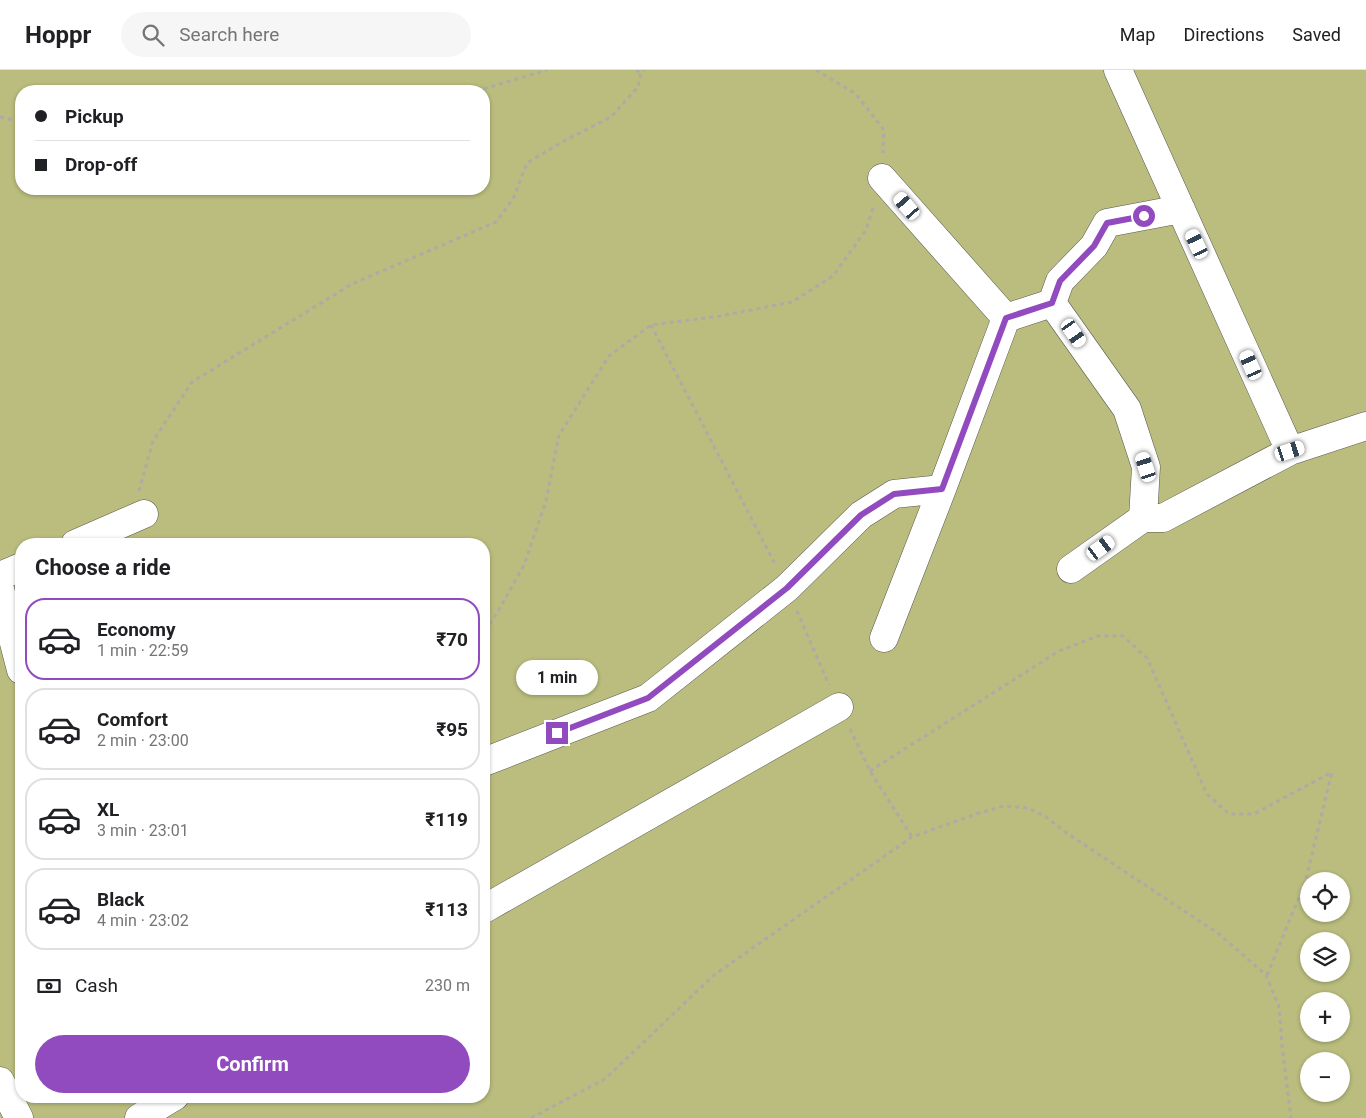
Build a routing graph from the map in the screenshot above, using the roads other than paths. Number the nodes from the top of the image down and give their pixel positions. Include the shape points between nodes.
1 (1118, 70) edge
2 (882, 178) road end
3 (1181, 209) junction
4 (1052, 303) junction
5 (1006, 318) junction
6 (1366, 426) edge
7 (1290, 451) junction
8 (942, 489) junction
9 (144, 514) road end
10 (1144, 518) junction
11 (89, 538) edge
12 (1071, 569) dead end
13 (15, 570) edge
14 (0, 576) edge
15 (0, 589) edge
16 (884, 638) dead end
17 (15, 647) edge
18 (839, 707) dead end
19 (490, 760) edge
20 (490, 906) edge
21 (0, 1081) edge
22 (164, 1103) edge
23 (18, 1118) edge
24 (138, 1118) edge

1 - 3 street
2 - 5 street
3 - 4 street via 1107,223 1094,246 1060,281
3 - 7 street
4 - 5 street
4 - 10 street via 1127,409 1146,467
5 - 8 street
6 - 7 street
7 - 10 street via 1163,518
8 - 16 street
8 - 19 street via 894,494 861,515 787,588 648,698
9 - 11 street
10 - 12 street
13 - 14 street
15 - 17 street
18 - 20 street
21 - 23 street
22 - 24 street

